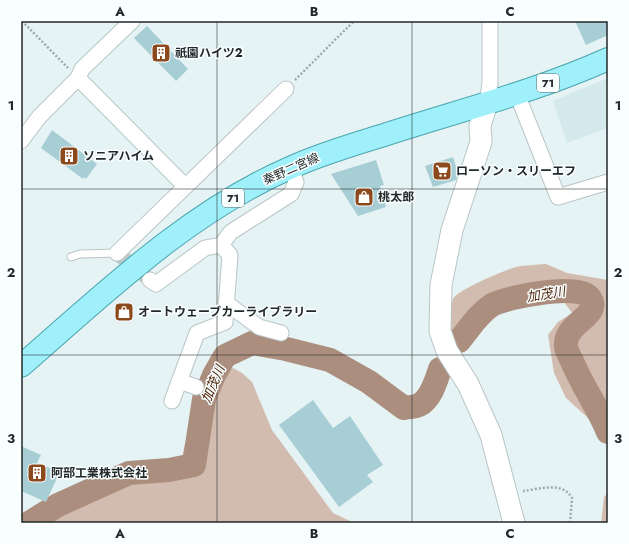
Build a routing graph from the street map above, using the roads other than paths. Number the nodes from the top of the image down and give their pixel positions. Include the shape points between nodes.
1 (132, 21) edge
2 (490, 21) edge
3 (608, 59) edge
4 (78, 78) junction
5 (286, 89) road end
6 (517, 94) junction
7 (487, 103) junction
8 (21, 141) edge
9 (292, 167) junction
10 (608, 182) edge
11 (185, 186) junction
12 (221, 245) junction
13 (118, 253) joint
14 (71, 257) dead end
15 (150, 280) dead end
16 (226, 303) junction
17 (281, 332) dead end
18 (21, 366) edge
19 (179, 381) junction
20 (196, 387) dead end
21 (172, 401) dead end
22 (514, 523) edge

1 - 4 street via 82,69
2 - 7 street via 490,84
3 - 6 main road, 秦野二宮線 / 71
4 - 8 street via 38,117
4 - 11 street
5 - 11 street
6 - 7 main road, 秦野二宮線 / 71
6 - 10 street via 558,197
7 - 9 main road, 秦野二宮線 / 71 via 334,150
7 - 22 street via 480,126 481,142 452,230 441,285 440,331 447,350 468,384 491,435
9 - 12 street via 296,182 292,194 231,232
9 - 18 main road, 秦野二宮線 / 71 via 248,188 187,227 133,268
11 - 13 street
12 - 15 street via 205,248 156,284
12 - 16 street via 230,255
13 - 14 lane via 80,254
16 - 17 street via 259,327
16 - 19 street via 225,322 197,333
19 - 20 street
19 - 21 street

